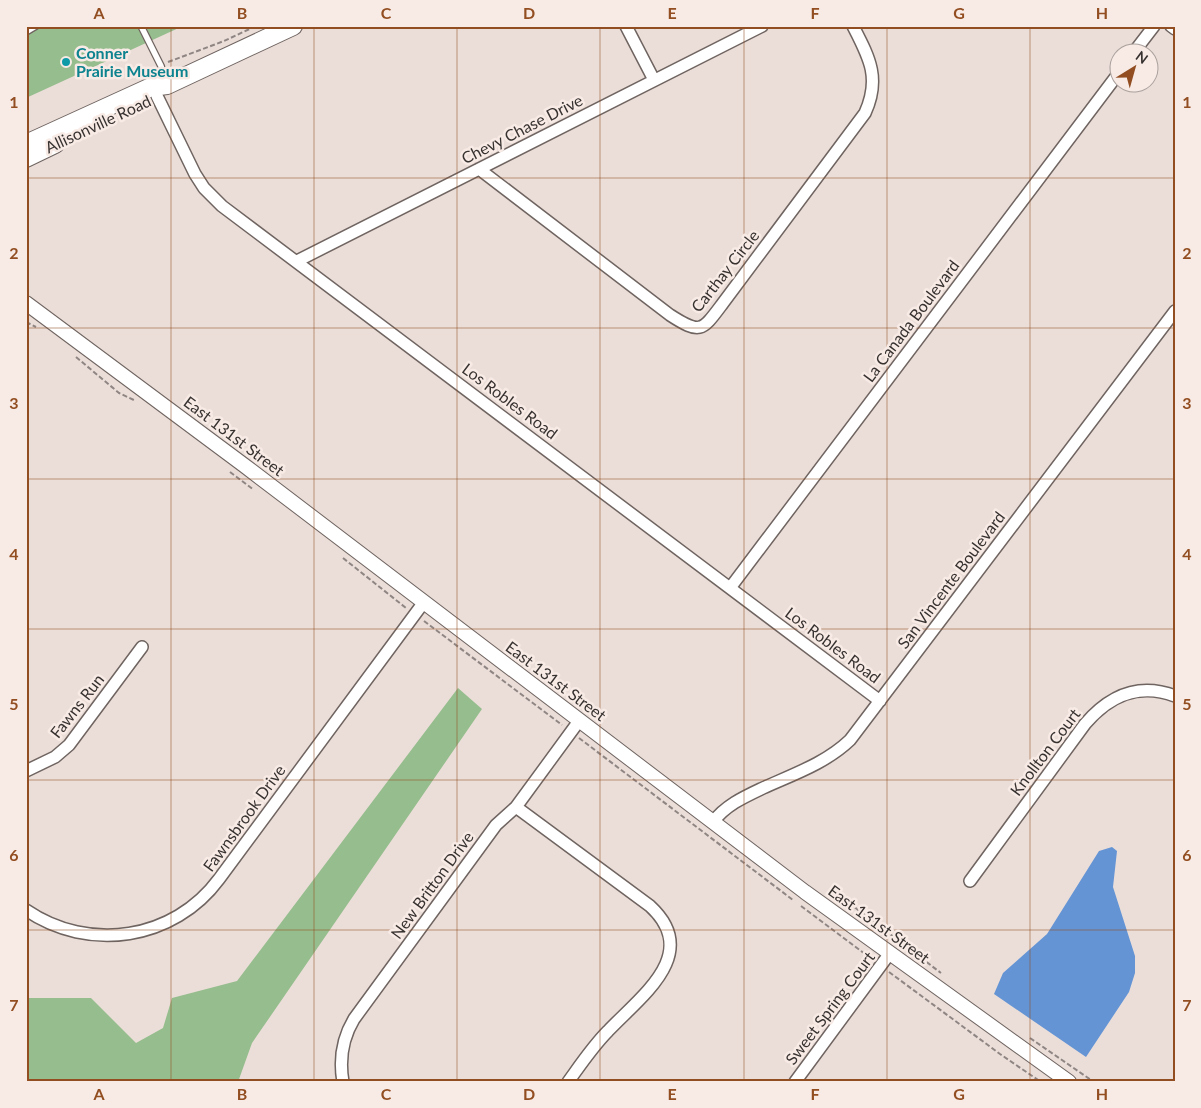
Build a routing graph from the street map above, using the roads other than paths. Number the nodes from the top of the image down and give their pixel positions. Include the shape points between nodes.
1 (36, 26) edge
2 (141, 26) edge
3 (293, 26) edge
4 (626, 26) edge
5 (762, 26) edge
6 (853, 26) edge
7 (1154, 26) edge
8 (1171, 26) edge
9 (1175, 29) edge
10 (26, 32) edge
11 (1142, 42) edge
12 (654, 80) junction
13 (1108, 87) edge
14 (162, 90) junction
15 (26, 144) edge
16 (26, 158) edge
17 (479, 169) junction
18 (297, 261) junction
19 (26, 303) edge
20 (1175, 310) edge
21 (730, 588) junction
22 (424, 602) junction
23 (142, 647) dead end
24 (1175, 696) edge
25 (880, 701) junction
26 (575, 726) junction
27 (26, 771) edge
28 (516, 807) junction
29 (713, 822) junction
30 (970, 881) dead end
31 (26, 910) edge
32 (890, 953) junction
33 (343, 1082) edge
34 (568, 1082) edge
35 (795, 1082) edge
36 (1069, 1082) edge

1 - 10 lane
2 - 14 lane via 161,66
3 - 14 main road, Allisonville Road
4 - 12 street
5 - 12 street, Chevy Chase Drive
6 - 17 street, Carthay Circle via 873,73 872,92 865,113 705,326 689,326 670,315
7 - 11 street
8 - 9 street
12 - 17 street, Chevy Chase Drive
13 - 21 street, La Canada Boulevard
14 - 15 main road, Allisonville Road via 151,87
14 - 16 main road, Allisonville Road
14 - 18 street, Los Robles Road via 195,174 204,188 222,206
17 - 18 street, Chevy Chase Drive
18 - 21 street, Los Robles Road
19 - 22 street, East 131st Street
20 - 25 street, San Vincente Boulevard
21 - 25 street, Los Robles Road
22 - 26 street, East 131st Street
22 - 31 street, Fawnsbrook Drive via 213,888 196,904 173,920 152,929 105,936 78,933
23 - 27 street, Fawns Run via 69,745 55,757
24 - 30 street, Knollton Court via 1152,691 1136,692 1119,696 1101,707 1085,724
25 - 29 street, San Vincente Boulevard via 850,740 831,756 739,799
26 - 28 street, New Britton Drive
26 - 29 street, East 131st Street
28 - 33 street, New Britton Drive via 496,825 348,1028 342,1046
28 - 34 street via 650,906 662,920 669,936 670,951 661,974 600,1040
29 - 32 street, East 131st Street
32 - 35 street, Sweet Spring Court
32 - 36 street, East 131st Street

